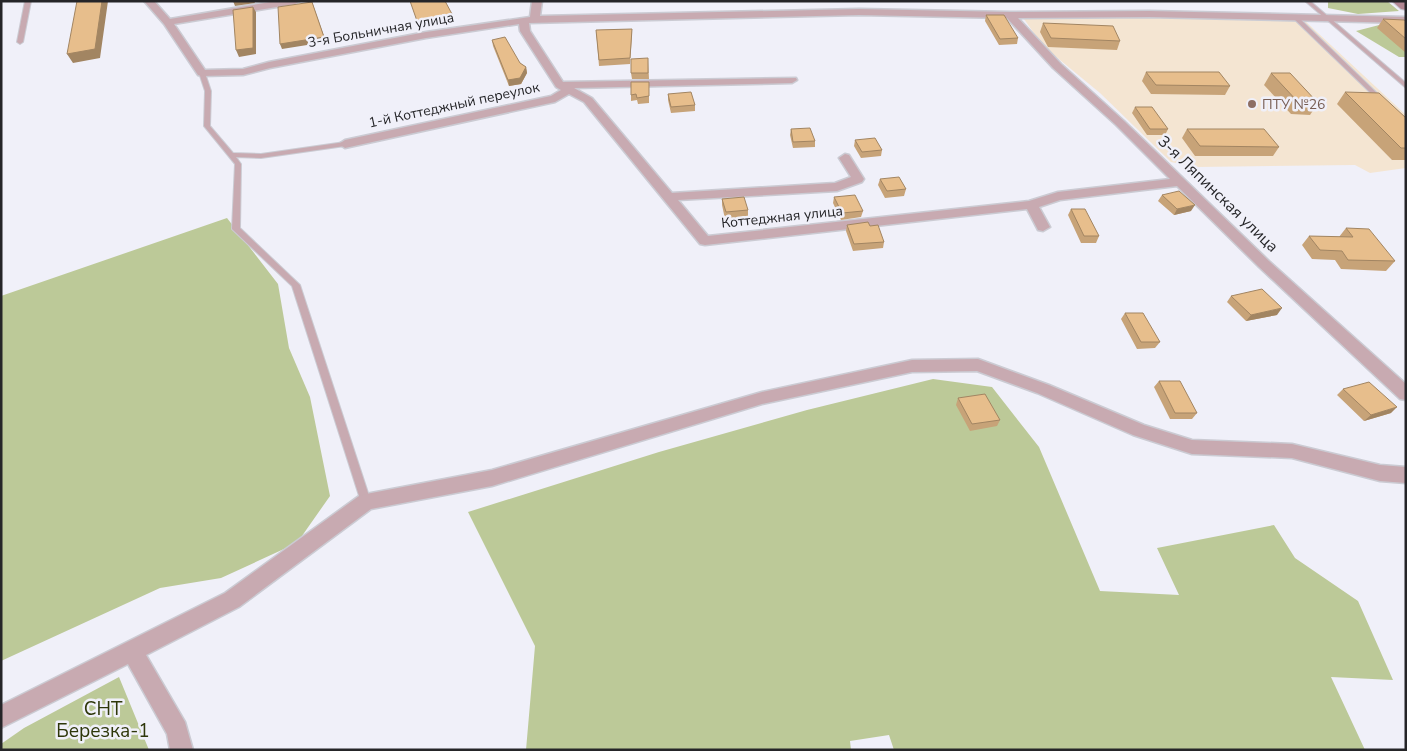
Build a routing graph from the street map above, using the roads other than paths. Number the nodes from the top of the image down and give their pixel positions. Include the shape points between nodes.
1 (28, 1) edge
2 (149, 1) edge
3 (295, 1) edge
4 (537, 1) edge
5 (855, 1) edge
6 (1306, 1) edge
7 (1399, 1) edge
8 (1406, 6) edge
9 (859, 12) junction
10 (1010, 15) junction
11 (1295, 17) junction
12 (1326, 18) junction
13 (530, 20) junction
14 (1406, 20) edge
15 (168, 22) junction
16 (20, 42) dead end
17 (202, 73) junction
18 (792, 80) dead end
19 (1406, 86) edge
20 (563, 88) junction
21 (1385, 104) edge
22 (346, 144) joint
23 (230, 155) junction
24 (845, 158) dead end
25 (1181, 182) junction
26 (669, 197) junction
27 (1031, 205) junction
28 (1044, 227) dead end
29 (1406, 394) edge
30 (1406, 475) edge
31 (366, 502) junction
32 (132, 651) junction
33 (1, 717) edge
34 (182, 750) edge

1 - 16 lane
2 - 15 street
3 - 15 street
4 - 13 street
5 - 9 street
6 - 12 lane
7 - 8 street
9 - 10 street, 3-я Больничная улица
9 - 13 street, 3-я Больничная улица
10 - 11 street, 3-я Больничная улица
10 - 25 street, 3-я Ляпинская улица via 1057,66
11 - 12 street, 3-я Больничная улица
11 - 21 lane
12 - 14 street, 3-я Больничная улица
12 - 19 lane
13 - 17 street, 3-я Больничная улица via 426,35 243,72
13 - 20 street via 525,31
15 - 17 street
17 - 23 lane via 208,91 207,126
18 - 20 street
20 - 22 street, 1-й Коттеджный переулок via 555,99
20 - 26 street, Коттеджная улица via 588,100
22 - 23 lane via 261,156
23 - 31 lane via 238,164 236,229 296,285
24 - 26 street via 858,179 838,187
25 - 27 street via 1058,196
25 - 29 street, 3-я Ляпинская улица via 1264,264
26 - 27 street, Коттеджная улица via 704,241
27 - 28 street
30 - 31 street via 1380,473 1292,451 1192,447 1139,430 978,365 912,366 762,398 492,478
31 - 32 street via 232,600
32 - 33 street
32 - 34 street via 178,730

